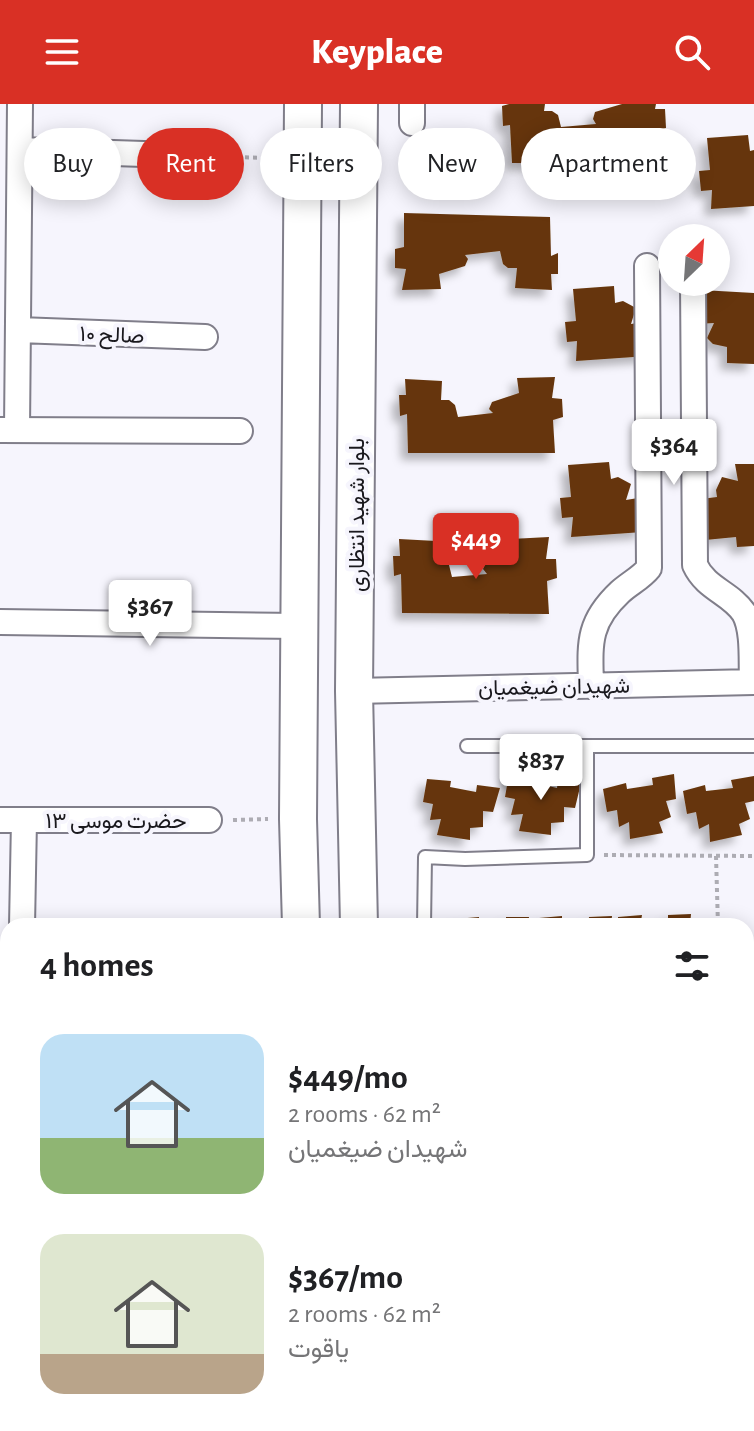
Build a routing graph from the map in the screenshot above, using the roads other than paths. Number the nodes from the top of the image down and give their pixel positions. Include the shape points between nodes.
1 (20, 104) edge
2 (303, 104) edge
3 (359, 104) edge
4 (21, 150) junction
5 (137, 154) edge
6 (10, 232) edge
7 (647, 266) dead end
8 (693, 296) edge
9 (19, 330) junction
10 (302, 331) junction
11 (357, 334) junction
12 (205, 337) dead end
13 (8, 430) edge
14 (240, 431) dead end
15 (0, 622) edge
16 (300, 626) junction
17 (753, 682) edge
18 (591, 686) junction
19 (354, 691) junction
20 (467, 746) dead end
21 (587, 746) junction
22 (754, 746) edge
23 (12, 820) edge
24 (209, 820) road end
25 (21, 918) edge
26 (301, 918) edge
27 (359, 918) edge
28 (424, 918) edge

1 - 4 street
2 - 10 main road
3 - 11 main road, بلوار شهید انتظاری
4 - 5 street
4 - 6 street
6 - 9 street
7 - 18 street via 649,568 598,620 590,641
8 - 17 street via 695,565 708,585 746,616
9 - 12 street, صالح ۱۰
9 - 13 street
10 - 11 main road
10 - 16 main road
11 - 19 main road, بلوار شهید انتظاری
13 - 14 street
15 - 16 street
16 - 26 main road
17 - 18 street, شهیدان ضیغمیان
18 - 19 street, شهیدان ضیغمیان
19 - 27 main road, بلوار شهید انتظاری
20 - 21 lane
21 - 22 lane
21 - 28 lane via 587,855 425,857
23 - 24 street, حضرت موسی ۱۳
23 - 25 street

